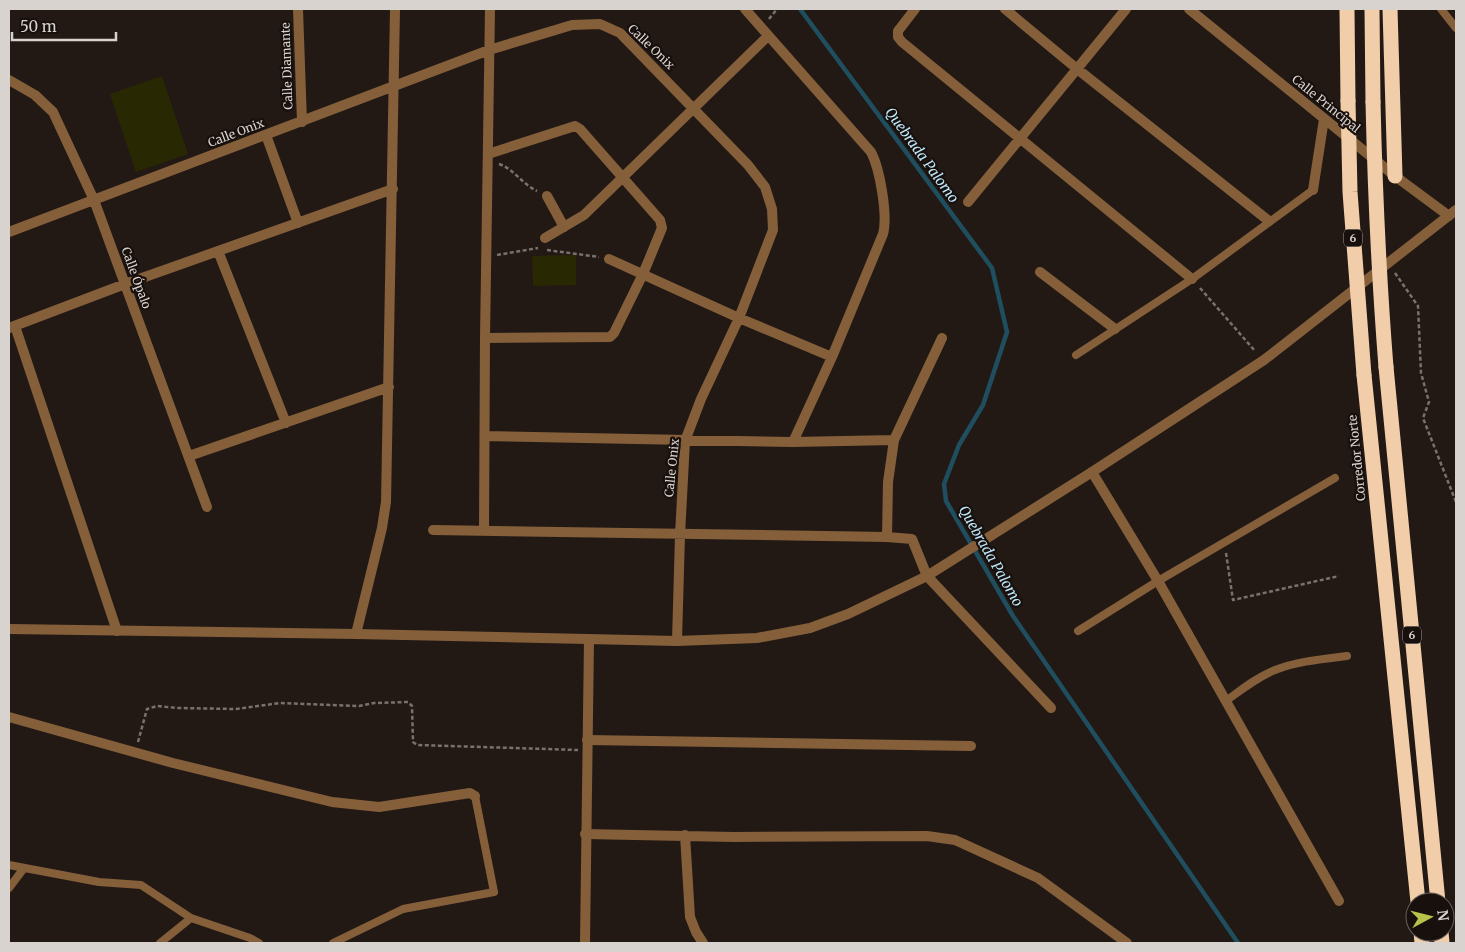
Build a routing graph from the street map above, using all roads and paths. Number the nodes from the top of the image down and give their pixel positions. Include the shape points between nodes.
1 (298, 9) edge
2 (395, 9) edge
3 (490, 9) edge
4 (744, 9) edge
5 (915, 9) edge
6 (1005, 9) edge
7 (1126, 9) edge
8 (1189, 9) edge
9 (1347, 9) edge
10 (1372, 9) edge
11 (1390, 9) edge
12 (1441, 9) edge
13 (1456, 28) edge
14 (768, 36) junction
15 (489, 50) junction
16 (1076, 68) junction
17 (9, 80) edge
18 (394, 86) junction
19 (694, 108) junction
20 (1324, 118) junction
21 (302, 122) junction
22 (266, 135) junction
23 (1019, 139) junction
24 (488, 157) junction
25 (1394, 176) junction
26 (622, 177) junction
27 (393, 189) junction
28 (1312, 190) joint
29 (547, 196) joint
30 (94, 200) junction
31 (968, 202) dead end
32 (1453, 213) edge
33 (1270, 221) junction
34 (298, 223) junction
35 (564, 227) junction
36 (9, 232) edge
37 (545, 238) joint
38 (546, 249) junction
39 (218, 251) junction
40 (486, 256) junction
41 (609, 259) joint
42 (1389, 263) junction
43 (1040, 272) dead end
44 (643, 274) junction
45 (1192, 279) junction
46 (125, 284) junction
47 (739, 318) junction
48 (12, 327) edge
49 (1115, 329) junction
50 (485, 338) junction
51 (942, 338) dead end
52 (1076, 355) dead end
53 (832, 357) junction
54 (1264, 360) junction
55 (389, 387) junction
56 (286, 423) junction
57 (485, 436) junction
58 (685, 440) junction
59 (894, 440) junction
60 (793, 442) junction
61 (189, 456) junction
62 (1092, 472) junction
63 (1335, 478) dead end
64 (1456, 502) edge
65 (208, 507) dead end
66 (433, 530) dead end
67 (484, 531) junction
68 (680, 535) junction
69 (887, 538) junction
70 (1225, 541) junction
71 (927, 576) junction
72 (1339, 576) dead end
73 (1158, 581) junction
74 (9, 629) edge
75 (117, 631) junction
76 (1078, 631) dead end
77 (356, 634) junction
78 (589, 639) junction
79 (678, 641) junction
80 (1347, 656) dead end
81 (1226, 701) junction
82 (1051, 708) dead end
83 (9, 717) edge
84 (587, 746) junction
85 (971, 746) dead end
86 (135, 752) junction
87 (475, 796) joint
88 (585, 834) junction
89 (685, 835) junction
90 (9, 865) edge
91 (24, 868) junction
92 (9, 888) edge
93 (1417, 892) edge
94 (1437, 892) edge
95 (1339, 901) dead end
96 (191, 918) junction
97 (160, 943) edge
98 (259, 943) edge
99 (333, 943) edge
100 (585, 943) edge
101 (703, 943) edge
102 (1127, 943) edge

1 - 21 street, Calle Diamante
2 - 18 street
3 - 15 street
4 - 14 street
5 - 23 street via 898,31 902,42
6 - 16 street
7 - 16 street
8 - 20 street, Calle Principal
9 - 93 highway, Corredor Norte / 6, bridge via 1350,192 1364,375
10 - 94 highway, 6, bridge via 1374,190 1379,279
11 - 25 highway
12 - 13 lane
14 - 19 street
14 - 53 street via 871,152 878,170 886,225
15 - 18 street, Calle Onix
15 - 19 street, Calle Onix via 572,25 600,24 620,33
15 - 24 street
16 - 23 street
16 - 33 street
17 - 30 street, Calle Ópalo via 35,95 53,112
18 - 21 street, Calle Onix
18 - 27 street
19 - 26 street
19 - 47 street, Calle Onix via 765,186 772,209 773,230
20 - 25 street, Calle Principal
20 - 28 street
21 - 22 street, Calle Onix
22 - 30 street, Calle Onix
22 - 34 street
23 - 31 street
23 - 45 street
24 - 26 street via 575,126
24 - 29 path via 507,167 530,188
24 - 40 street
25 - 32 street, Calle Principal
26 - 35 street via 584,215
26 - 44 street via 662,223
27 - 34 street
27 - 55 street
28 - 33 lane
29 - 35 street
30 - 36 street, Calle Onix
30 - 46 street, Calle Ópalo
32 - 42 street
33 - 45 lane
34 - 39 street
35 - 37 street
37 - 38 path
38 - 40 path
38 - 41 path
39 - 46 street
39 - 56 street
40 - 50 street
41 - 44 street
42 - 54 street
42 - 64 path via 1418,306 1421,373 1429,402 1423,418
43 - 49 street
44 - 47 street
44 - 50 street via 610,337
45 - 49 lane
45 - 54 path
46 - 48 street
46 - 61 street, Calle Ópalo
47 - 53 street
47 - 58 street, Calle Onix
48 - 75 street
49 - 52 lane
50 - 57 street
51 - 59 street
53 - 60 street
54 - 62 street
55 - 56 street
55 - 77 street via 386,502
56 - 61 street
57 - 58 street
57 - 67 street
58 - 60 street
58 - 68 street, Calle Onix
59 - 60 street
59 - 69 street via 888,482
61 - 65 street, Calle Ópalo
62 - 71 street
62 - 73 street
63 - 70 lane
66 - 67 street
67 - 68 street
68 - 69 street
68 - 79 street, Calle Onix
69 - 71 street via 912,540
70 - 72 path via 1233,600
70 - 73 lane
71 - 79 street via 848,614 810,628 757,638
71 - 82 street
73 - 76 lane
73 - 81 street
74 - 75 street
75 - 77 street
77 - 78 street
78 - 79 street
78 - 84 street
80 - 81 lane via 1302,662 1275,670
81 - 95 street
83 - 86 street
84 - 85 street
84 - 86 path via 417,745 413,742 412,706 408,702 359,706 280,703 236,709 157,706 147,709
84 - 88 street
86 - 87 street via 343,804 379,807 470,794
87 - 99 lane via 494,892 402,909
88 - 89 street
88 - 100 street
89 - 101 street via 690,917
89 - 102 street via 927,836 955,840 1038,878
90 - 91 lane
91 - 92 lane
91 - 96 lane via 99,882 141,885
96 - 97 lane
96 - 98 lane

